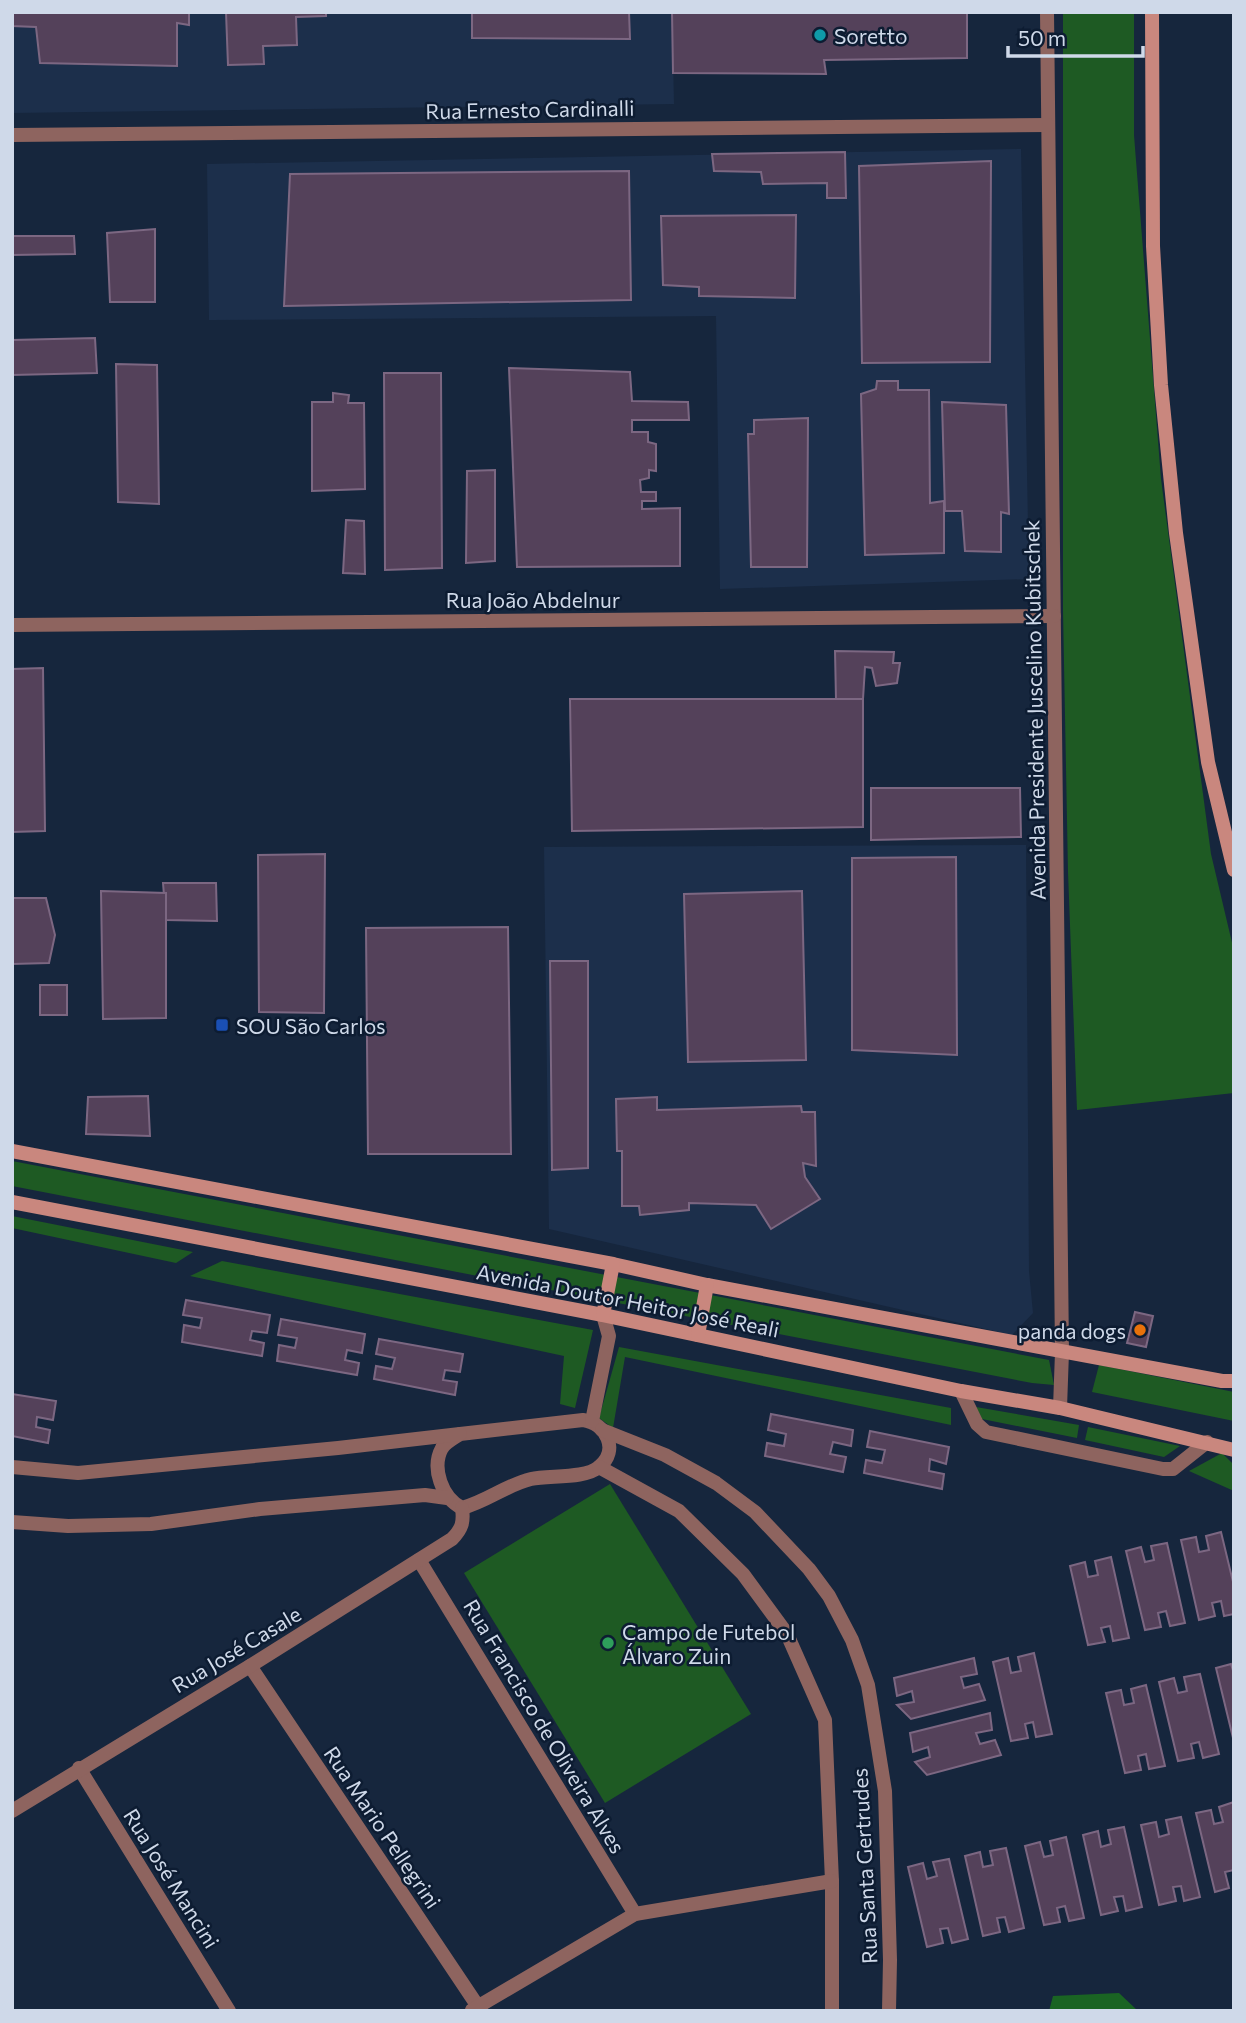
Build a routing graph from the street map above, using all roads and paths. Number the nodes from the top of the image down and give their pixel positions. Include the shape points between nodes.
1 (1048, 12) edge
2 (1152, 12) edge
3 (1048, 125) junction
4 (12, 135) edge
5 (1054, 616) junction
6 (12, 625) edge
7 (1234, 870) edge
8 (12, 1151) edge
9 (12, 1202) edge
10 (613, 1264) junction
11 (707, 1285) junction
12 (603, 1315) junction
13 (698, 1335) junction
14 (1062, 1352) junction
15 (1234, 1381) edge
16 (961, 1391) junction
17 (1060, 1408) junction
18 (597, 1426) junction
19 (460, 1434) junction
20 (1207, 1442) junction
21 (1234, 1451) edge
22 (12, 1467) edge
23 (599, 1467) junction
24 (447, 1498) junction
25 (462, 1508) junction
26 (12, 1522) edge
27 (419, 1560) junction
28 (250, 1666) junction
29 (79, 1768) junction
30 (12, 1811) edge
31 (832, 1881) junction
32 (635, 1914) junction
33 (477, 2009) edge
34 (229, 2011) edge
35 (832, 2011) edge
36 (889, 2011) edge

1 - 3 street, Avenida Presidente Juscelino Kubitschek
2 - 7 main road via 1153,246 1163,398 1176,533 1208,762
3 - 4 street, Rua Ernesto Cardinalli
3 - 5 street, Avenida Presidente Juscelino Kubitschek
5 - 6 street, Rua João Abdelnur
5 - 14 street, Avenida Presidente Juscelino Kubitschek
8 - 10 main road, Avenida Doutor Heitor José Reali
9 - 12 main road, Avenida Doutor Heitor José Reali
10 - 11 main road, Avenida Doutor Heitor José Reali
10 - 12 main road
11 - 13 main road
11 - 14 main road, Avenida Doutor Heitor José Reali
12 - 13 main road, Avenida Doutor Heitor José Reali
12 - 18 street via 609,1336
13 - 16 main road, Avenida Doutor Heitor José Reali
14 - 15 main road, Avenida Doutor Heitor José Reali
14 - 17 street, Avenida Presidente Juscelino Kubitschek
16 - 17 main road, Avenida Doutor Heitor José Reali
16 - 20 street via 977,1424 986,1432 1163,1469 1173,1469
17 - 20 main road, Avenida Doutor Heitor José Reali
18 - 19 street via 583,1420
18 - 23 street via 609,1439 609,1453
18 - 36 street, Rua Santa Gertrudes via 665,1455 716,1483 755,1512 809,1569 852,1640 868,1685 885,1791
19 - 22 street via 78,1473
19 - 24 street via 443,1445 436,1462
20 - 21 main road, Avenida Doutor Heitor José Reali
23 - 25 street via 507,1486
23 - 31 street, Rua Santa Gertrudes via 679,1511 743,1574 786,1634 825,1720
24 - 25 street
24 - 26 street via 425,1495 260,1509 151,1524
25 - 27 street, Rua José Casale via 458,1532
27 - 28 street, Rua José Casale
27 - 32 street, Rua Francisco de Oliveira Alves
28 - 29 street, Rua José Casale
28 - 33 street, Rua Mario Pellegrini
29 - 30 street, Rua José Casale
29 - 34 street, Rua José Mancini
31 - 32 street
31 - 35 street, Rua Santa Gertrudes
32 - 33 street

